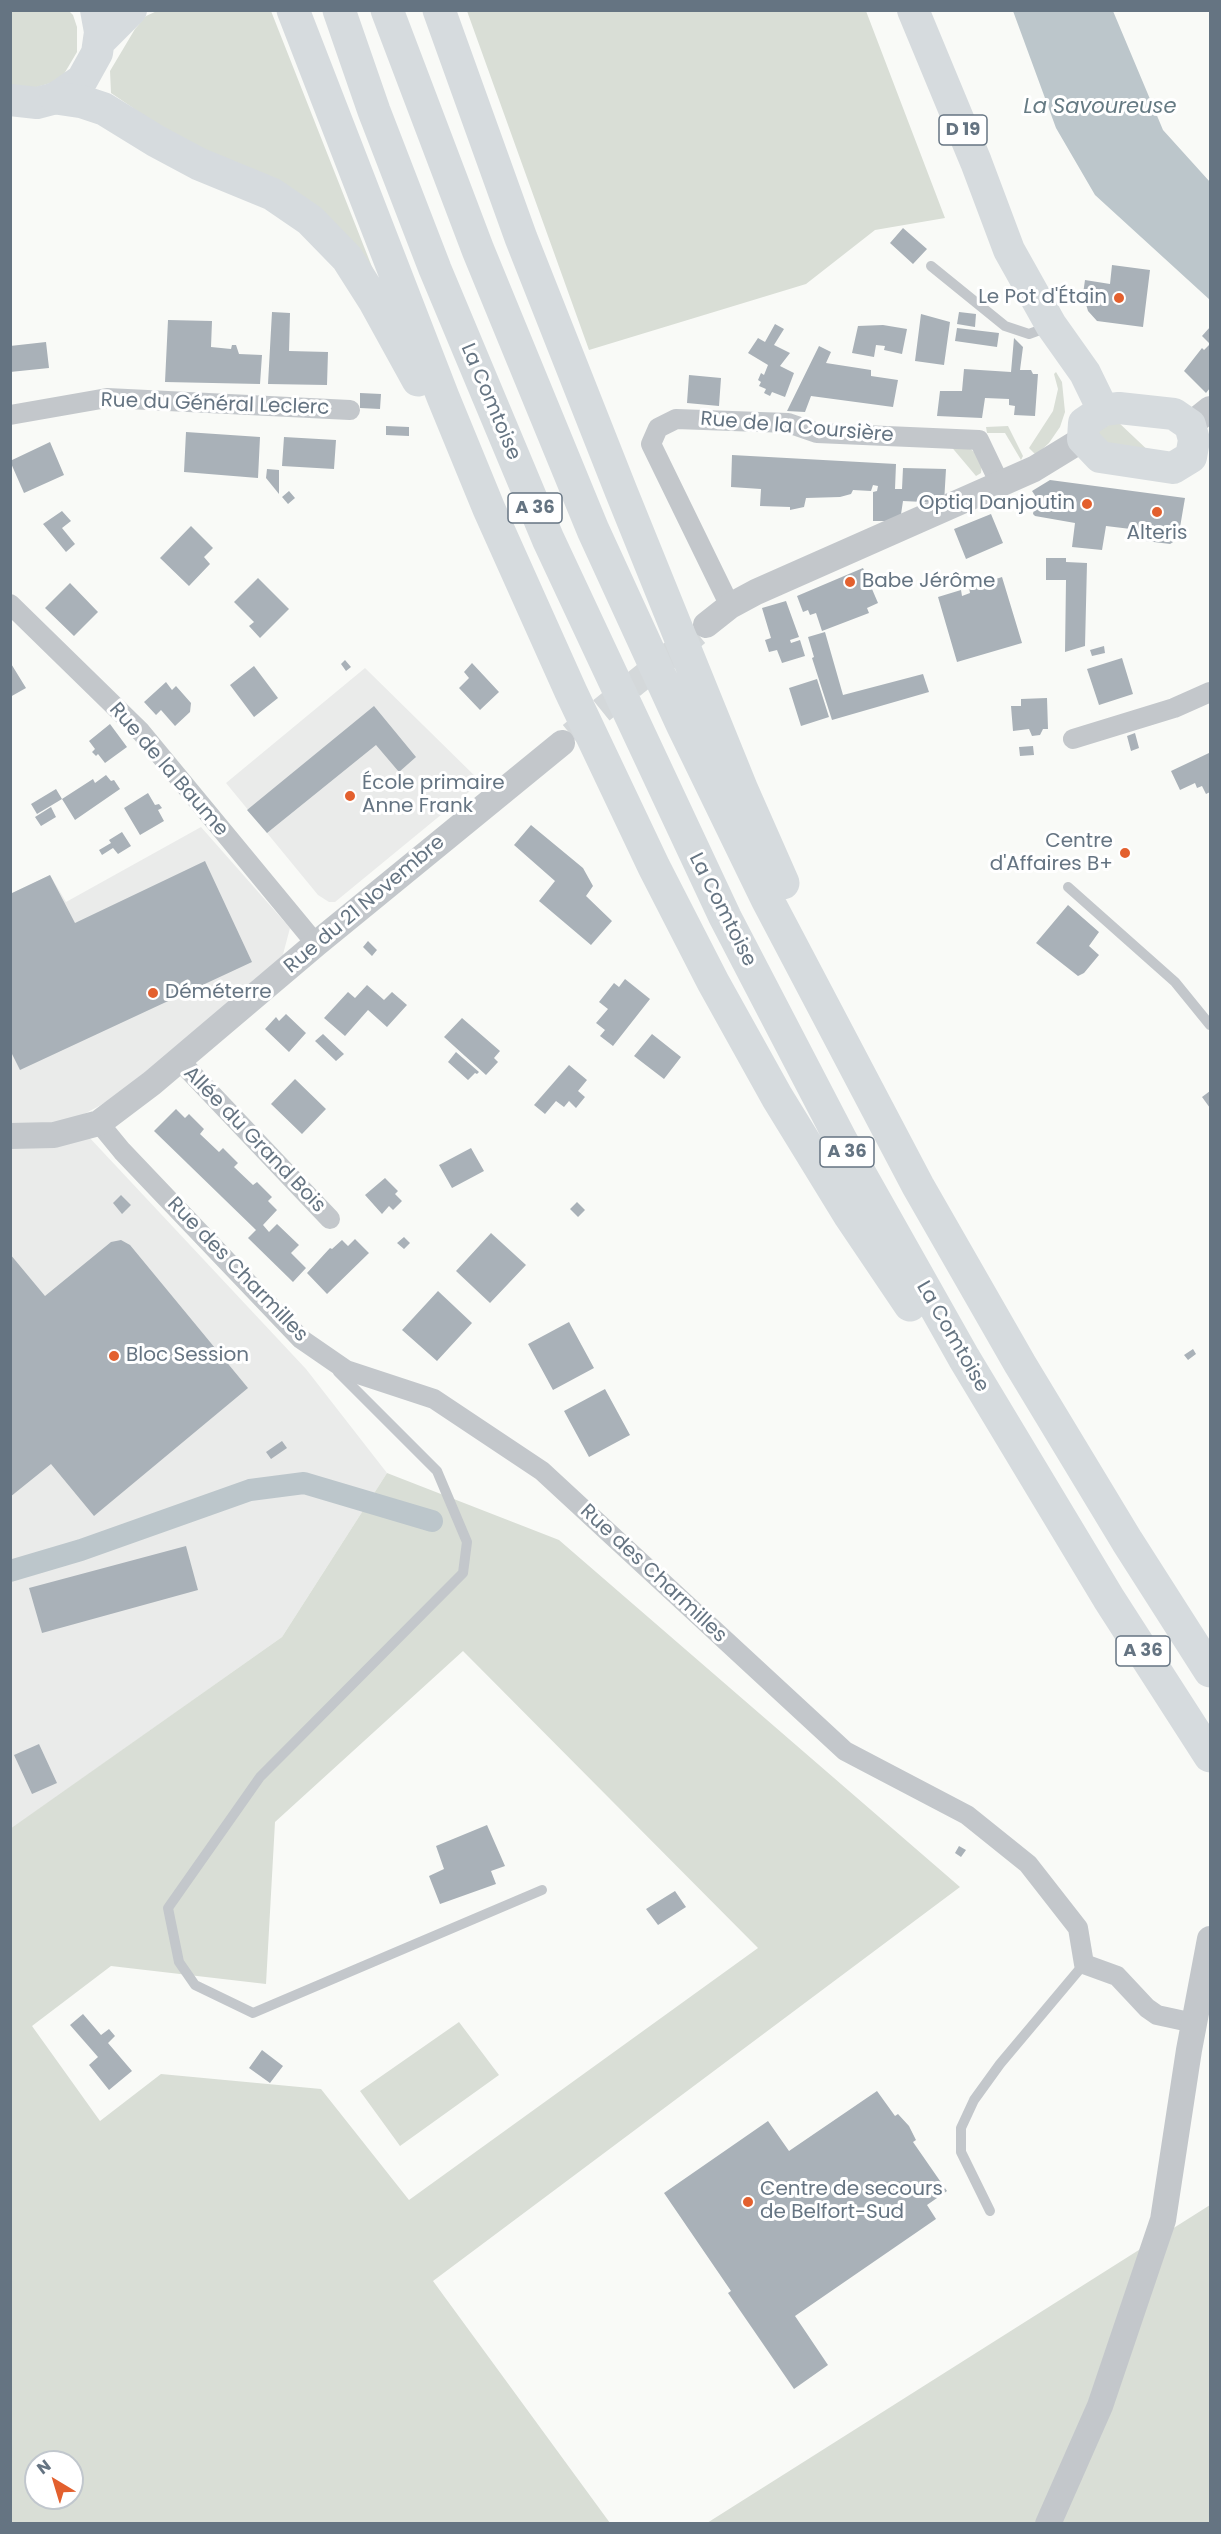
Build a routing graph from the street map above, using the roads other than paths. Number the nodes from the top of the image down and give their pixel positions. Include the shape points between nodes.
1 (96, 10) edge
2 (131, 10) edge
3 (293, 10) edge
4 (339, 10) edge
5 (387, 10) edge
6 (439, 10) edge
7 (913, 10) edge
8 (99, 42) junction
9 (56, 98) junction
10 (10, 100) edge
11 (931, 266) dead end
12 (1051, 326) junction
13 (350, 410) dead end
14 (1103, 410) junction
15 (10, 415) edge
16 (1200, 417) edge
17 (1083, 439) junction
18 (1201, 464) edge
19 (1000, 484) junction
20 (489, 509) junction
21 (10, 604) edge
22 (730, 606) junction
23 (706, 626) tunnel mouth
24 (1210, 692) edge
25 (1073, 739) dead end
26 (562, 743) tunnel mouth
27 (1068, 887) dead end
28 (316, 944) junction
29 (1210, 1025) edge
30 (179, 1060) junction
31 (99, 1123) junction
32 (11, 1136) edge
33 (918, 1186) junction
34 (330, 1219) dead end
35 (315, 1348) junction
36 (1077, 1546) junction
37 (1210, 1671) edge
38 (1210, 1756) edge
39 (542, 1890) dead end
40 (1210, 1939) edge
41 (1084, 1964) junction
42 (1194, 2023) junction
43 (990, 2211) dead end
44 (1048, 2523) edge

1 - 8 main road
2 - 8 main road
3 - 20 highway
4 - 36 highway, La Comtoise / A 36 via 431,259 497,420 557,560 682,829 841,1140 964,1358
5 - 33 highway, A 36 via 477,250 593,530 762,889
6 - 33 highway via 521,238 742,790
7 - 12 main road, D 19 via 1009,250
8 - 9 main road via 93,63 82,80
9 - 10 main road via 37,103
9 - 20 highway via 104,109 189,159 284,200 327,234 375,302
11 - 12 lane via 1005,326 1029,334
12 - 14 main road, D 19 via 1085,373
13 - 15 street, Rue du Général Leclerc via 107,398
14 - 16 main road via 1119,408
14 - 17 main road via 1084,423
16 - 18 main road via 1194,440
17 - 18 main road via 1100,457 1173,468
17 - 19 street via 1034,469
19 - 22 street
19 - 22 street, Rue de la Coursière via 979,440 817,433 788,423 676,419 658,428 651,444
20 - 36 highway via 654,867 742,1037 850,1216
21 - 28 street, Rue de la Baume via 141,732
22 - 23 street
24 - 25 street via 1174,708
26 - 28 street, Rue du 21 Novembre
27 - 29 lane via 1174,982
28 - 30 street, Rue du 21 Novembre via 237,1017
30 - 31 street, Rue du 21 Novembre
30 - 34 street, Allée du Grand Bois
31 - 32 street, Rue du 21 Novembre via 54,1135
31 - 35 street, Rue des Charmilles via 284,1322
33 - 37 highway, A 36 via 1070,1449
35 - 39 lane via 436,1471 467,1542 463,1573 260,1777 168,1908 179,1962 195,1985 253,2013
35 - 41 street, Rue des Charmilles via 346,1370 434,1399 542,1472 845,1751 967,1815 1029,1864 1078,1928
36 - 38 highway, La Comtoise / A 36
40 - 42 street
41 - 42 street via 1118,1976 1157,2015
41 - 43 lane via 1000,2064 974,2100 961,2128 961,2152
42 - 44 street via 1162,2220 1100,2406

